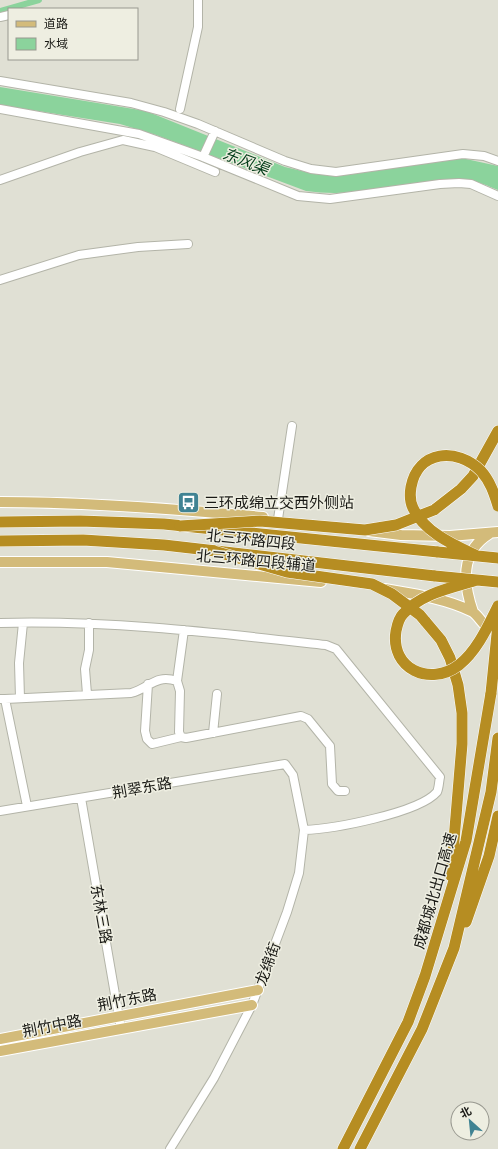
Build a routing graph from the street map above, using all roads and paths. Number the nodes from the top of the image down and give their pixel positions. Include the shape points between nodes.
1 (198, 0) edge
2 (0, 81) edge
3 (0, 109) edge
4 (180, 109) dead end
5 (215, 131) junction
6 (204, 157) junction
7 (498, 161) edge
8 (215, 172) dead end
9 (0, 180) edge
10 (498, 196) edge
11 (188, 244) dead end
12 (0, 280) edge
13 (292, 426) dead end
14 (498, 431) edge
15 (0, 502) edge
16 (498, 506) edge
17 (278, 519) junction
18 (0, 521) edge
19 (180, 526) junction
20 (495, 532) edge
21 (0, 541) edge
22 (214, 551) junction
23 (478, 556) junction
24 (498, 558) edge
25 (0, 562) edge
26 (477, 580) junction
27 (498, 582) edge
28 (498, 606) edge
29 (473, 612) junction
30 (0, 623) edge
31 (23, 623) junction
32 (89, 623) junction
33 (498, 624) edge
34 (498, 629) edge
35 (184, 630) junction
36 (177, 681) junction
37 (148, 684) junction
38 (87, 694) junction
39 (217, 694) dead end
40 (20, 698) junction
41 (3, 699) edge
42 (213, 733) junction
43 (181, 737) junction
44 (498, 738) edge
45 (285, 764) joint
46 (345, 791) dead end
47 (81, 798) junction
48 (27, 806) junction
49 (0, 811) edge
50 (498, 816) edge
51 (304, 830) junction
52 (448, 902) junction
53 (454, 948) junction
54 (258, 990) junction
55 (252, 1004) junction
56 (119, 1017) junction
57 (121, 1029) junction
58 (0, 1039) edge
59 (0, 1051) edge
60 (170, 1149) edge
61 (343, 1149) edge
62 (360, 1149) edge

1 - 4 street via 198,27
2 - 5 street via 131,103
3 - 6 street via 117,128
5 - 6 street
5 - 7 street via 285,161 311,169 336,172 447,154 484,156
6 - 10 street via 291,193 311,197 330,199 459,183 471,184
8 - 9 street via 155,147 123,140
11 - 12 street via 138,247 79,255
13 - 17 street
14 - 19 highway, bridge via 473,476 460,489 434,510 396,525 365,530 260,521
15 - 17 main road via 136,506
16 - 23 highway, bridge via 491,485 481,472 471,462 459,457 448,454 422,463 413,477 410,492 412,507 424,524 445,540
17 - 20 main road via 401,535 450,536
18 - 19 highway, 北三环路四段
19 - 23 highway, 北三环路四段, bridge
20 - 29 main road via 475,545 467,562 466,591
21 - 22 highway, 北三环路四段 via 84,540
22 - 26 highway, 北三环路四段, bridge
22 - 52 highway, bridge via 287,572 372,584 392,594 420,615 441,640 450,658 458,685 462,713 462,744
23 - 24 highway, 北三环路四段, bridge
25 - 29 main road, 北三环路四段辅道 via 106,562 331,583 385,589 445,600
26 - 27 highway, 北三环路四段, bridge
26 - 28 highway, bridge via 426,596 401,615 394,643 405,663 417,672 431,676 459,664 472,652
29 - 34 main road, 北三环路四段辅道 via 490,628
30 - 31 street
31 - 32 street
31 - 40 street via 19,663
32 - 35 street
32 - 38 street via 89,650 85,669
33 - 52 highway, 成都城北出口高速, bridge via 479,769 466,841
35 - 36 street
35 - 51 street via 326,645 336,650 440,777 438,791 424,803 398,812 321,830
36 - 37 street via 155,680
36 - 43 street via 180,691
37 - 38 street via 132,693
37 - 43 street via 145,731 147,739 152,744
38 - 40 street
39 - 42 street
40 - 41 street
41 - 48 street
42 - 43 street
42 - 46 street via 301,716 308,719 330,746 332,784 338,791
44 - 53 highway, 成都城北出口高速 via 491,792
45 - 47 street, 荆翠东路
45 - 51 street, 龙绵街 via 293,775
47 - 48 street, 荆翠东路
47 - 56 street, 东林三路
48 - 49 street, 荆翠东路
50 - 53 highway via 489,856 471,911
51 - 54 street, 龙绵街 via 299,873
52 - 61 highway, 成都城北出口高速 via 408,1022
53 - 62 highway, 成都城北出口高速 via 422,1029
54 - 55 street, 龙绵街
54 - 56 main road, 荆竹东路
55 - 57 main road, 荆竹中路
55 - 60 street, 龙绵街 via 214,1078
56 - 57 street, 东林三路
56 - 58 main road, 荆竹东路
57 - 59 main road, 荆竹中路

